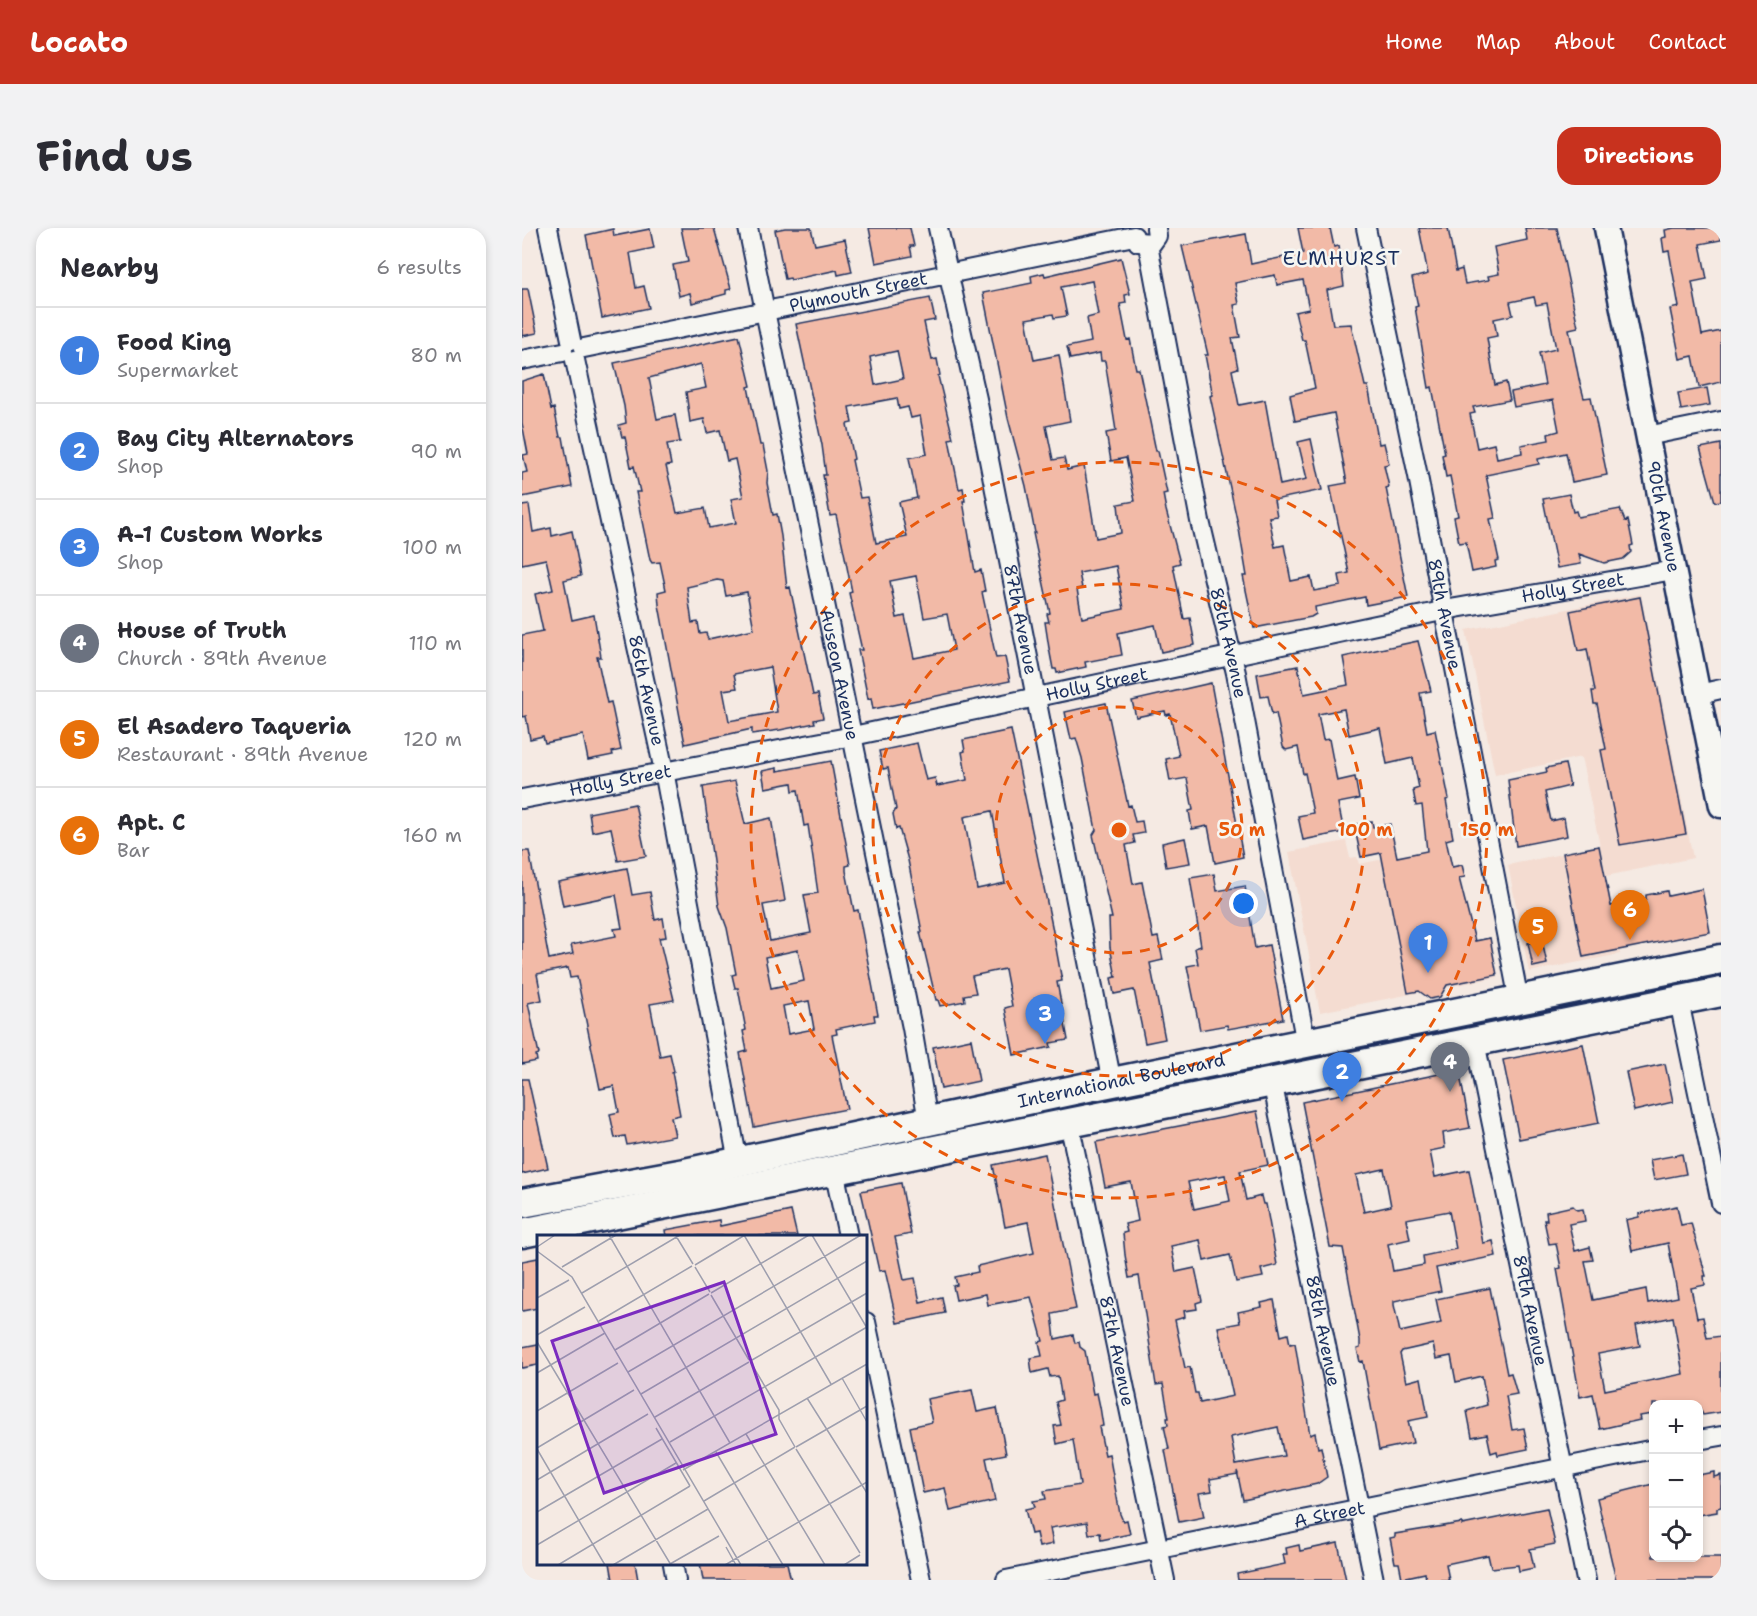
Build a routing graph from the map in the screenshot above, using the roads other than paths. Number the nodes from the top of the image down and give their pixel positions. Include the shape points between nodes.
1 (548, 228) edge
2 (748, 228) edge
3 (938, 228) edge
4 (1366, 228) edge
5 (1606, 228) edge
6 (1150, 233) edge
7 (947, 273) junction
8 (764, 311) junction
9 (573, 350) junction
10 (522, 360) edge
11 (1721, 421) edge
12 (1647, 436) junction
13 (1674, 570) junction
14 (1445, 611) junction
15 (1232, 656) junction
16 (1721, 689) edge
17 (1699, 694) junction
18 (1036, 695) junction
19 (853, 736) junction
20 (664, 771) junction
21 (522, 799) edge
22 (1721, 806) edge
23 (1721, 959) edge
24 (1721, 992) edge
25 (1519, 1001) junction
26 (1679, 1001) junction
27 (1475, 1042) junction
28 (1306, 1044) junction
29 (1272, 1081) junction
30 (1112, 1083) junction
31 (928, 1121) junction
32 (1069, 1122) junction
33 (738, 1162) junction
34 (834, 1170) junction
35 (522, 1203) edge
36 (1721, 1203) edge
37 (600, 1214) edge
38 (522, 1233) edge
39 (848, 1235) edge
40 (867, 1327) edge
41 (1721, 1436) edge
42 (1703, 1439) edge
43 (1649, 1450) edge
44 (1563, 1467) junction
45 (1360, 1509) junction
46 (1158, 1548) junction
47 (673, 1565) edge
48 (676, 1580) edge
49 (921, 1580) edge
50 (1005, 1580) edge
51 (1165, 1580) edge
52 (1374, 1580) edge
53 (1586, 1580) edge

1 - 9 street, 86th Avenue
2 - 8 street, Auseon Avenue
3 - 7 street, 87th Avenue
4 - 14 street, 89th Avenue
5 - 12 street, 90th Avenue
6 - 7 street, Plymouth Street
6 - 15 street, 88th Avenue via 1200,521
7 - 8 street, Plymouth Street
7 - 18 street, 87th Avenue via 977,399
8 - 9 street, Plymouth Street
8 - 19 street, Auseon Avenue
9 - 10 street, Plymouth Street
9 - 20 street, 86th Avenue
11 - 12 street
12 - 13 street, 90th Avenue
13 - 14 street, Holly Street
13 - 17 street, 90th Avenue
14 - 15 street, Holly Street
14 - 25 street, 89th Avenue
15 - 18 street, Holly Street
15 - 28 street, 88th Avenue
16 - 17 street
17 - 22 street, 90th Avenue
18 - 19 street, Holly Street
18 - 30 street, 87th Avenue
19 - 20 street, Holly Street
19 - 31 street, Auseon Avenue
20 - 21 street, Holly Street
20 - 33 street, 86th Avenue
23 - 25 main road, International Boulevard
24 - 26 main road, International Boulevard
25 - 28 main road, International Boulevard
26 - 27 main road, International Boulevard
26 - 36 street
27 - 29 main road, International Boulevard
27 - 44 street, 89th Avenue
28 - 30 main road, International Boulevard
29 - 32 main road, International Boulevard
29 - 45 street, 88th Avenue
30 - 31 main road, International Boulevard
31 - 33 main road, International Boulevard
32 - 34 main road, International Boulevard
32 - 46 street, 87th Avenue
33 - 37 main road, International Boulevard
34 - 37 main road, International Boulevard
34 - 39 street
35 - 37 main road, International Boulevard
37 - 38 main road, International Boulevard
40 - 49 street
41 - 42 street
43 - 44 street, A Street
44 - 45 street, A Street
44 - 53 street, 89th Avenue
45 - 46 street, A Street
45 - 52 street, 88th Avenue
46 - 50 street, A Street
46 - 51 street, 87th Avenue
47 - 48 street

